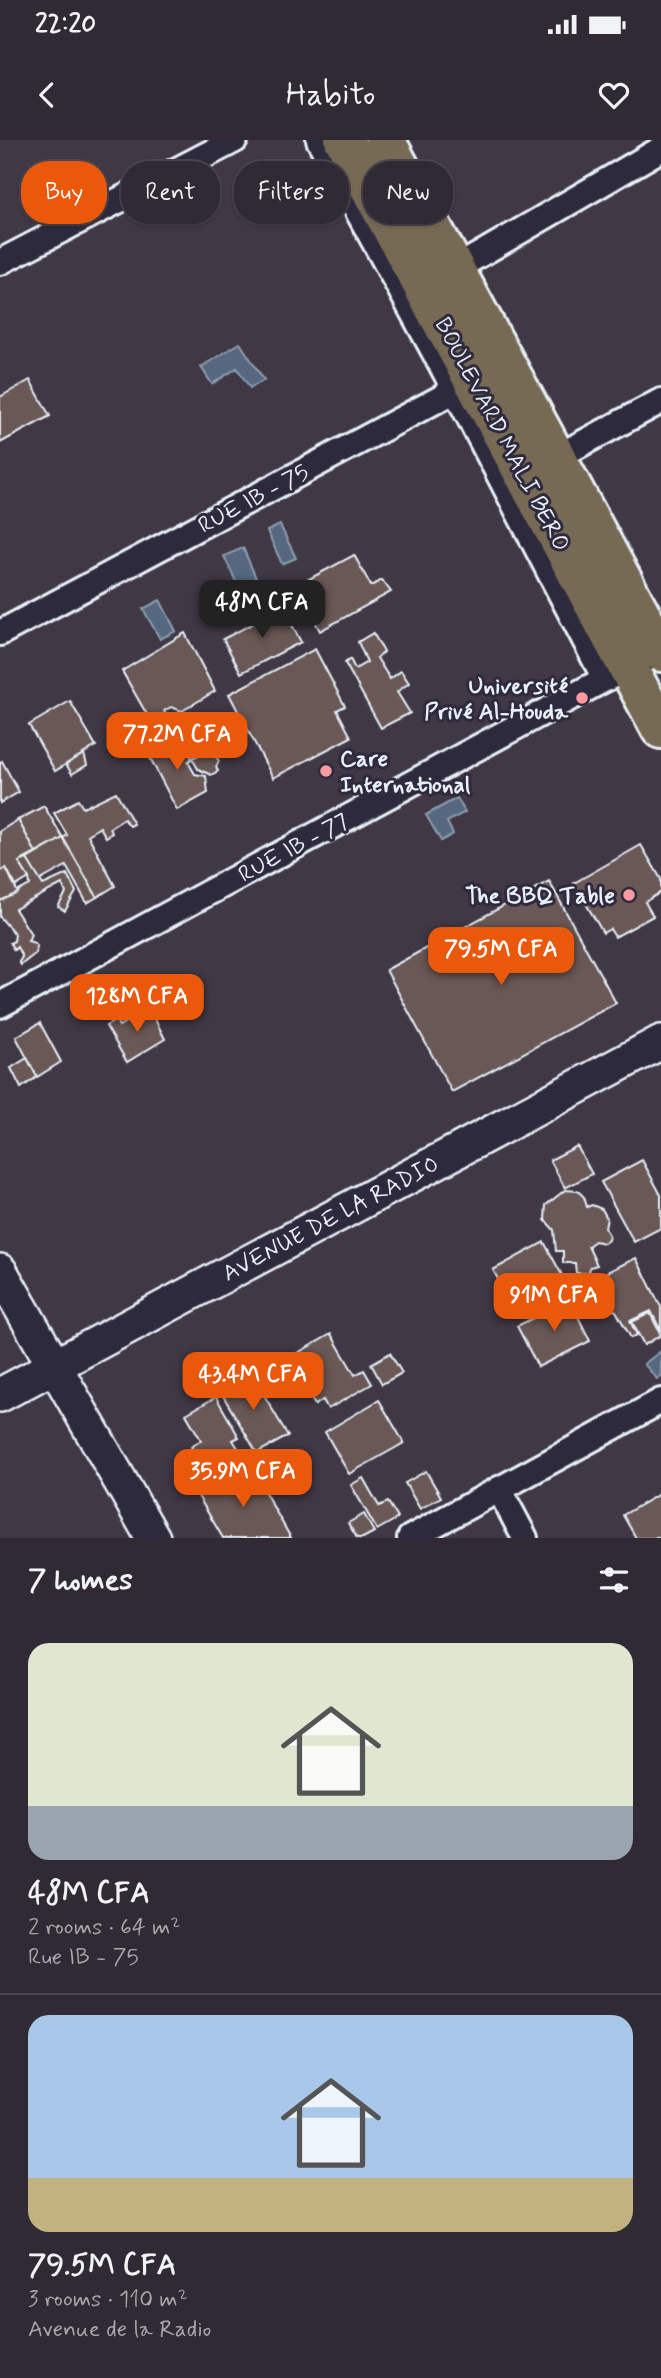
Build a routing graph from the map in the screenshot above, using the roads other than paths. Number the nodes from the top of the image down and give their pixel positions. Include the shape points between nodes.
1 (235, 140) edge
2 (319, 140) edge
3 (344, 140) edge
4 (385, 140) edge
5 (661, 149) edge
6 (0, 262) edge
7 (455, 269) junction
8 (479, 378) junction
9 (661, 401) edge
10 (557, 457) junction
11 (0, 633) edge
12 (639, 663) edge
13 (661, 729) edge
14 (0, 1005) edge
15 (661, 1042) edge
16 (0, 1271) edge
17 (54, 1365) junction
18 (0, 1395) edge
19 (661, 1401) edge
20 (499, 1489) junction
21 (153, 1538) edge
22 (410, 1538) edge
23 (525, 1538) edge

1 - 6 street
2 - 8 street, BOULEVARD MALI BERO
3 - 8 main road, BOULEVARD MALI BERO
4 - 7 main road, BOULEVARD MALI BERO
5 - 7 street
7 - 8 main road, BOULEVARD MALI BERO
8 - 10 main road, BOULEVARD MALI BERO
8 - 11 street, RUE IB - 75
8 - 12 main road, BOULEVARD MALI BERO
9 - 10 street
10 - 12 main road, BOULEVARD MALI BERO
12 - 13 main road, BOULEVARD MALI BERO
12 - 14 street, RUE IB - 77
15 - 17 street, AVENUE DE LA RADIO
16 - 17 street
17 - 18 street, AVENUE DE LA RADIO
17 - 21 street
19 - 20 street
20 - 22 street
20 - 23 street

